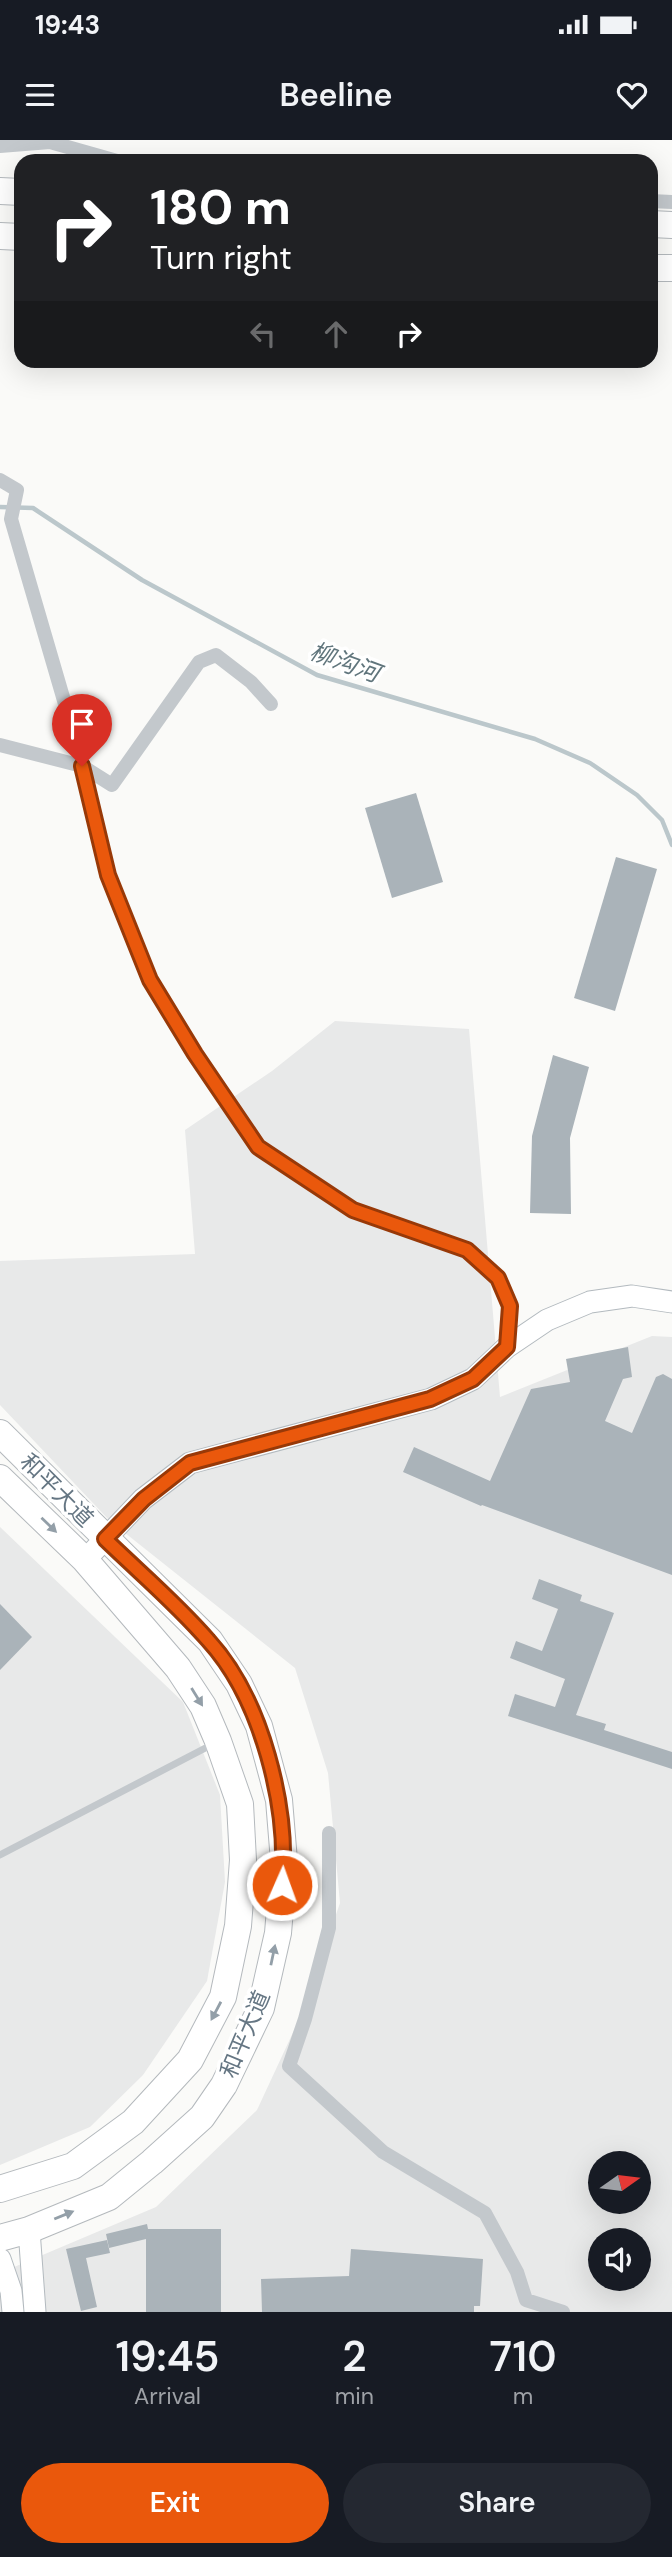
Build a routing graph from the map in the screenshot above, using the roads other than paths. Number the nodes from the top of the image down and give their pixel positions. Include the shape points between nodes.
1 (0, 146) edge
2 (92, 154) edge
3 (0, 480) edge
4 (271, 704) dead end
5 (0, 745) edge
6 (82, 766) junction
7 (672, 1302) edge
8 (507, 1347) junction
9 (0, 1433) edge
10 (0, 1478) edge
11 (105, 1539) junction
12 (85, 1560) junction
13 (218, 1741) junction
14 (329, 1833) dead end
15 (0, 1855) edge
16 (0, 2189) edge
17 (29, 2230) junction
18 (0, 2238) edge
19 (0, 2259) edge
20 (526, 2306) edge
21 (13, 2312) edge
22 (35, 2312) edge
23 (563, 2312) edge

1 - 2 street via 50,142
3 - 6 street via 17,490 11,518
4 - 6 street via 216,655 192,670 111,785
5 - 6 street
6 - 8 street via 108,875 150,980 258,1147 353,1210 467,1250 498,1278 510,1306
7 - 8 street via 632,1296 590,1302 547,1320
8 - 11 street via 473,1379 430,1399 190,1463 144,1499
9 - 11 highway, 和平大道
10 -> 12 highway, 和平大道
11 - 12 street
17 -> 11 highway, 和平大道 via 109,2197 202,2117 225,2085 261,2008 278,1933 284,1861 279,1800 259,1726 239,1684 210,1641
12 -> 13 highway, 和平大道 via 178,1668 203,1706
13 - 15 lane
13 -> 16 highway, 和平大道 via 240,1804 243,1860 238,1926 223,1997 190,2060 133,2122 73,2165
14 - 20 street via 329,1928 289,2066 383,2152 485,2213 517,2272
17 - 18 highway, 和平大道
17 - 22 street
19 - 21 street
20 - 23 street

